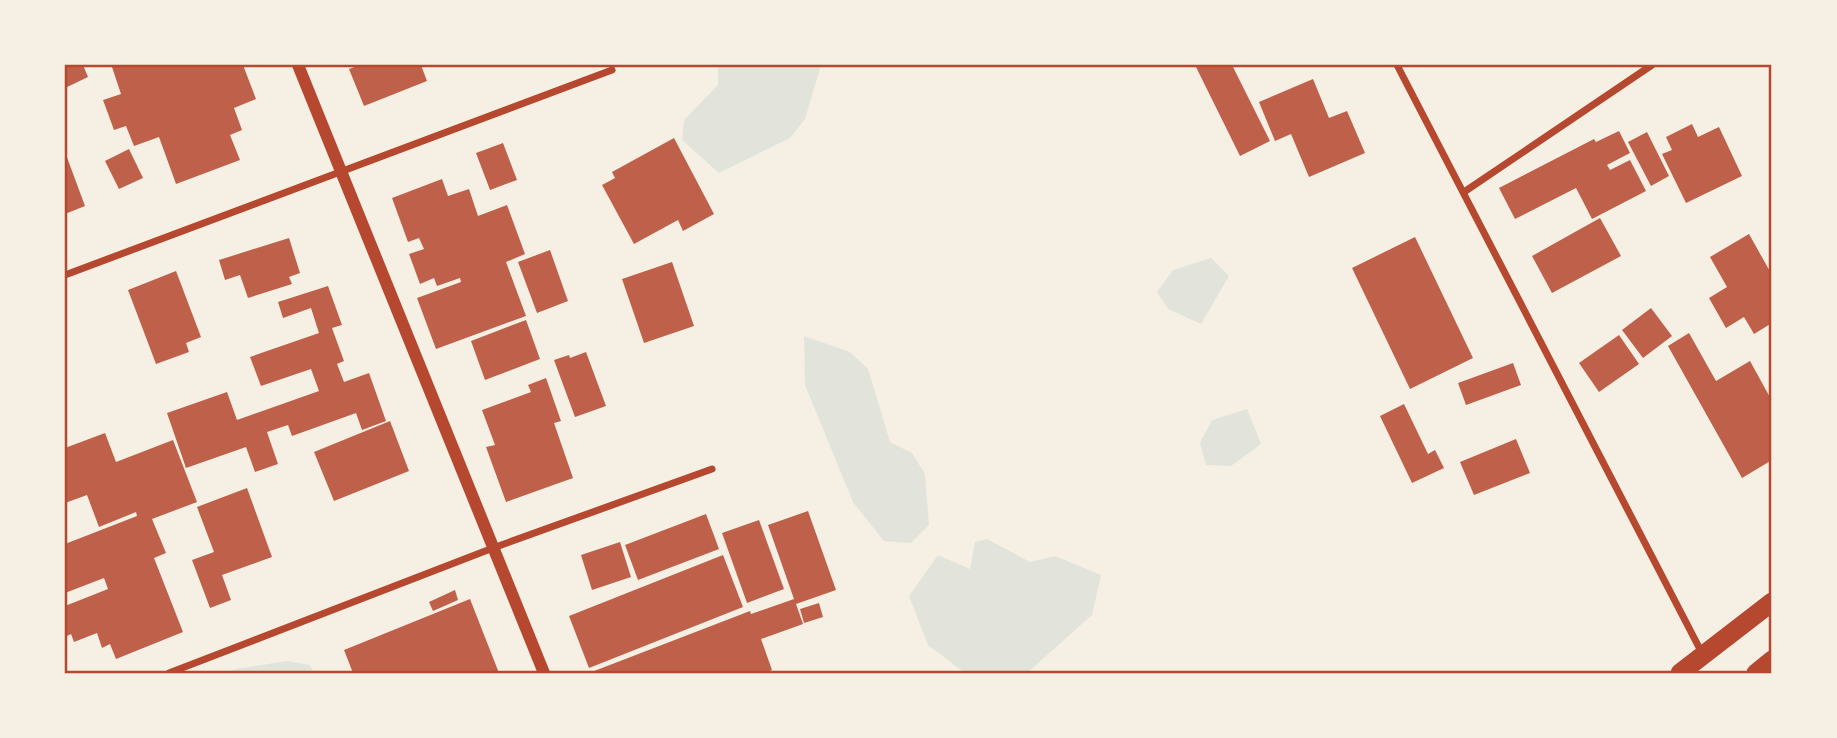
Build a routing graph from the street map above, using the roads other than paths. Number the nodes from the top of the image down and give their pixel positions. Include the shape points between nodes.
1 (298, 65) edge
2 (1397, 65) edge
3 (1652, 65) edge
4 (612, 70) dead end
5 (341, 171) junction
6 (1464, 192) junction
7 (65, 275) edge
8 (712, 469) dead end
9 (493, 548) junction
10 (1772, 602) edge
11 (1703, 655) junction
12 (1772, 660) edge
13 (169, 673) edge
14 (544, 673) edge
15 (1680, 673) edge
16 (1756, 673) edge

1 - 5 street
2 - 6 street
3 - 6 street
4 - 5 street
5 - 7 street
5 - 9 street
6 - 11 street
8 - 9 street
9 - 13 street
9 - 14 street
10 - 11 highway
11 - 15 highway
12 - 16 highway

